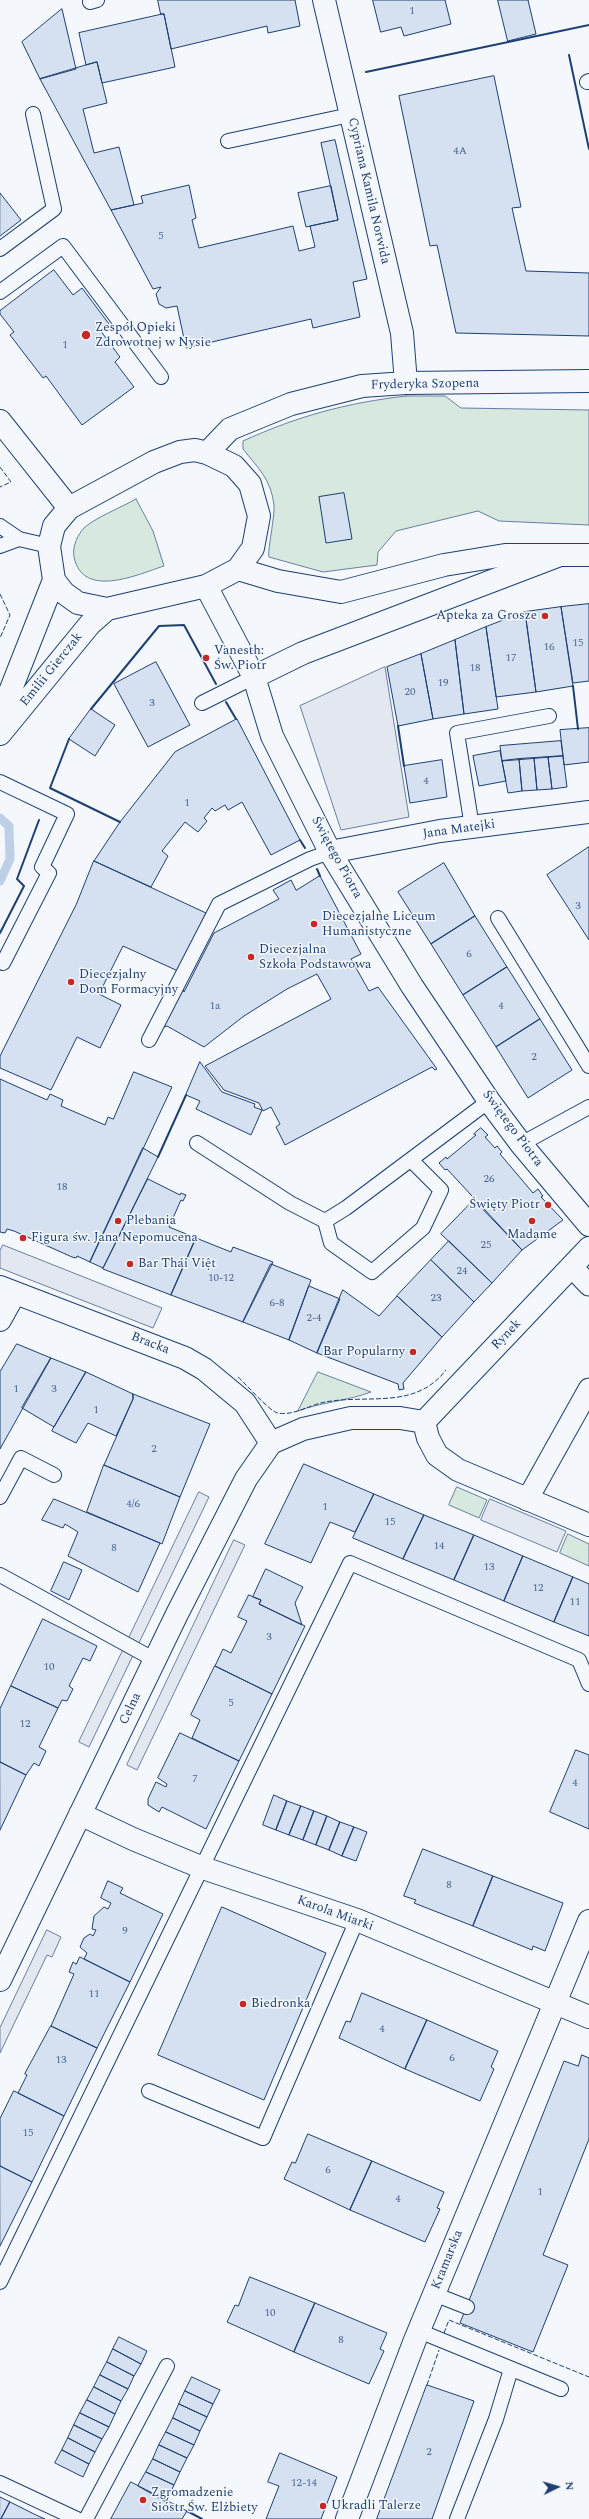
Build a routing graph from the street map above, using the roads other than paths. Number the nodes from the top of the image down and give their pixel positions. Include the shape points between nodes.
1 (324, 0) edge
2 (33, 114) dead end
3 (350, 115) junction
4 (228, 141) dead end
5 (0, 248) edge
6 (0, 292) edge
7 (161, 377) dead end
8 (589, 382) edge
9 (406, 383) junction
10 (0, 421) edge
11 (207, 453) junction
12 (69, 508) junction
13 (0, 526) edge
14 (18, 539) junction
15 (0, 546) edge
16 (49, 546) junction
17 (562, 554) junction
18 (589, 555) edge
19 (238, 569) junction
20 (54, 580) junction
21 (206, 586) junction
22 (108, 609) junction
23 (254, 676) junction
24 (202, 703) dead end
25 (549, 716) dead end
26 (0, 717) edge
27 (0, 734) edge
28 (0, 782) edge
29 (589, 812) edge
30 (472, 827) junction
31 (330, 852) junction
32 (498, 918) dead end
33 (3, 963) dead end
34 (149, 1040) dead end
35 (589, 1066) edge
36 (489, 1101) junction
37 (589, 1107) edge
38 (197, 1143) dead end
39 (521, 1144) junction
40 (411, 1160) junction
41 (325, 1221) junction
42 (589, 1225) edge
43 (589, 1248) edge
44 (572, 1267) junction
45 (589, 1285) edge
46 (8, 1290) edge
47 (0, 1320) edge
48 (589, 1389) edge
49 (424, 1422) junction
50 (271, 1443) junction
51 (54, 1475) dead end
52 (0, 1497) edge
53 (528, 1500) junction
54 (589, 1525) edge
55 (0, 1575) edge
56 (155, 1660) junction
57 (589, 1684) edge
58 (80, 1814) junction
59 (203, 1868) junction
60 (357, 1920) junction
61 (589, 1921) edge
62 (0, 1980) edge
63 (553, 2003) junction
64 (589, 2018) edge
65 (149, 2090) dead end
66 (0, 2282) edge
67 (434, 2294) junction
68 (467, 2307) dead end
69 (419, 2332) junction
70 (168, 2366) dead end
71 (511, 2369) junction
72 (561, 2389) dead end
73 (0, 2483) edge
74 (78, 2519) edge
75 (86, 2519) edge
76 (347, 2519) edge
77 (457, 2519) edge

1 - 3 street, Cypriana Kamila Norwida
2 - 5 lane via 54,208
3 - 4 lane
3 - 9 street, Cypriana Kamila Norwida via 402,333
6 - 7 lane via 63,246
8 - 9 street, Fryderyka Szopena
9 - 11 street, Fryderyka Szopena via 362,386 291,404 230,429
10 - 12 street
11 - 12 street via 195,450 180,452 154,462
11 - 19 street via 234,466 250,484 259,516 253,548
12 - 16 street via 54,526
13 - 14 lane
14 - 15 lane
14 - 16 lane
16 - 20 street
17 - 18 street
17 - 19 street via 505,556 444,565 342,592 278,581
17 - 23 street via 303,653
19 - 21 street
20 - 22 street via 64,593 78,603
20 - 26 street, Emilii Gierczak
21 - 22 street
21 - 23 street, Świętego Piotra
22 - 27 street, Emilii Gierczak via 90,624
23 - 24 lane
23 - 31 street, Świętego Piotra via 272,736
25 - 30 lane via 457,733
28 - 33 lane via 67,814 42,866 49,872
29 - 30 street, Jana Matejki
30 - 31 street, Jana Matejki
31 - 34 lane via 310,859 219,904
31 - 36 street, Świętego Piotra via 412,986
32 - 35 lane
36 - 39 street, Świętego Piotra
36 - 40 lane
37 - 39 lane
38 - 41 lane via 290,1203
39 - 42 street, Świętego Piotra
40 - 41 lane
40 - 41 lane via 441,1190 424,1228 372,1272 331,1242
43 - 44 street, Rynek
44 - 45 street
44 - 49 street, Rynek
46 - 47 street
46 - 50 street, Bracka via 185,1358 204,1369 245,1403
48 - 53 street
49 - 50 street via 400,1418 351,1418 303,1429
49 - 53 street via 428,1438 437,1455 458,1470
50 - 56 street, Celna via 246,1479
51 - 52 lane via 21,1458
53 - 54 street
55 - 56 lane
56 - 58 street, Celna
57 - 59 lane via 579,1660 350,1563
58 - 59 street, Karola Miarki
58 - 62 street, Celna
59 - 60 street, Karola Miarki
59 - 66 lane
60 - 63 street, Karola Miarki
60 - 65 lane via 263,2138
61 - 63 street, Kramarska
63 - 64 street, Karola Miarki
63 - 67 street, Kramarska
67 - 68 lane
67 - 69 street, Kramarska
69 - 71 lane
69 - 76 street, Kramarska
70 - 75 lane
71 - 72 lane
71 - 77 lane via 496,2419
73 - 74 lane

